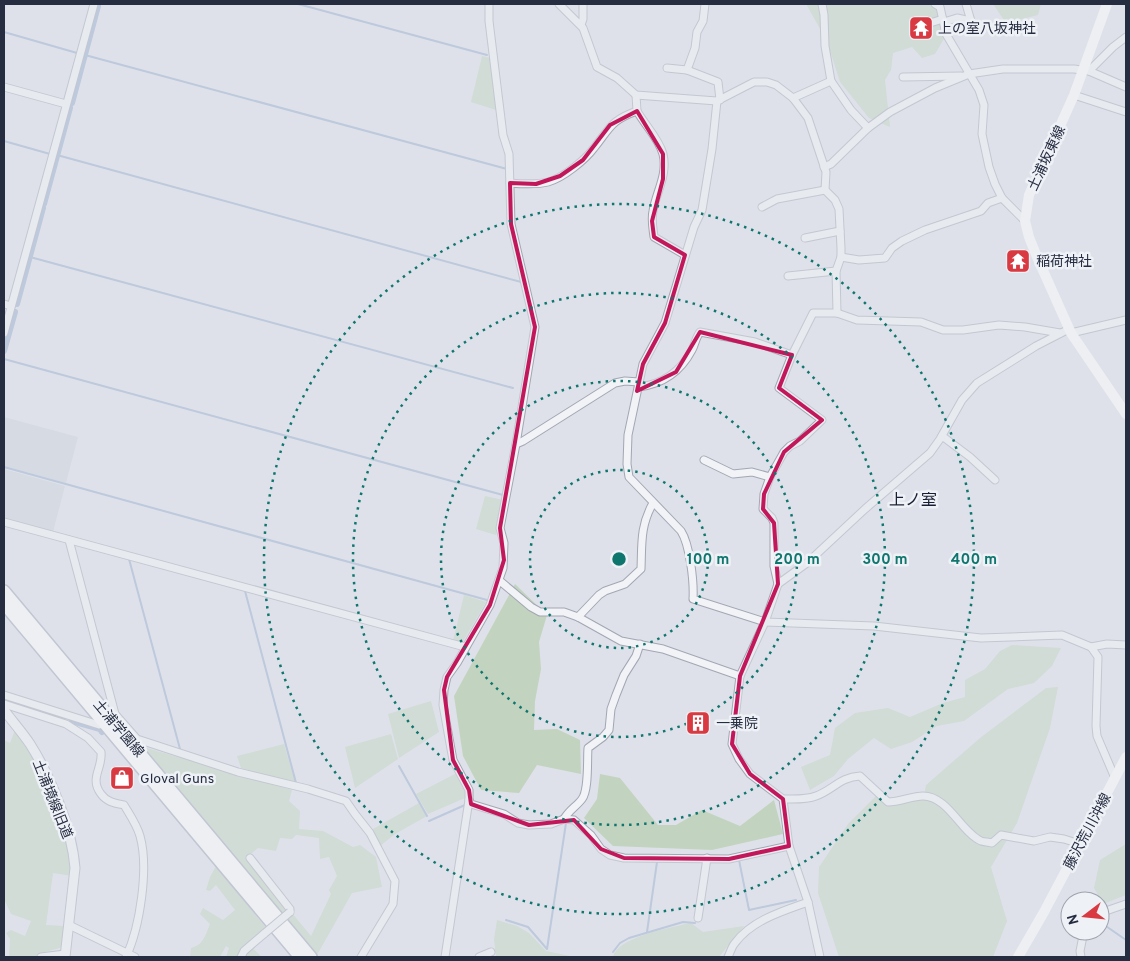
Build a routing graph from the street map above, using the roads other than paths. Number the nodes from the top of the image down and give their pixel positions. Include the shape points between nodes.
1 (94, 4) edge
2 (489, 4) edge
3 (559, 4) edge
4 (583, 4) edge
5 (705, 4) edge
6 (822, 4) edge
7 (935, 4) edge
8 (966, 4) edge
9 (1107, 4) edge
10 (943, 20) junction
11 (930, 23) dead end
12 (581, 26) junction
13 (1126, 37) edge
14 (667, 68) dead end
15 (686, 70) junction
16 (1087, 71) junction
17 (966, 75) junction
18 (903, 76) dead end
19 (831, 80) junction
20 (4, 87) edge
21 (1126, 87) edge
22 (636, 95) junction
23 (1074, 95) junction
24 (793, 98) junction
25 (718, 100) junction
26 (66, 104) junction
27 (637, 111) junction
28 (1126, 112) edge
29 (868, 128) junction
30 (824, 168) junction
31 (510, 184) junction
32 (825, 190) junction
33 (1002, 198) junction
34 (762, 207) dead end
35 (1025, 221) junction
36 (840, 230) junction
37 (805, 238) dead end
38 (686, 255) junction
39 (841, 257) junction
40 (836, 271) junction
41 (788, 276) dead end
42 (7, 305) edge
43 (837, 313) junction
44 (1126, 320) edge
45 (1067, 332) junction
46 (4, 333) edge
47 (792, 355) junction
48 (639, 385) junction
49 (1126, 414) edge
50 (942, 436) junction
51 (516, 444) junction
52 (704, 460) dead end
53 (770, 476) junction
54 (995, 480) dead end
55 (653, 503) junction
56 (4, 522) edge
57 (70, 542) junction
58 (500, 581) junction
59 (778, 584) junction
60 (4, 591) edge
61 (4, 604) edge
62 (578, 617) junction
63 (765, 622) junction
64 (640, 644) junction
65 (1126, 644) edge
66 (465, 647) junction
67 (1091, 648) junction
68 (740, 676) junction
69 (4, 695) edge
70 (4, 704) edge
71 (4, 710) edge
72 (69, 716) junction
73 (110, 719) junction
74 (66, 724) junction
75 (130, 742) junction
76 (1126, 757) edge
77 (1115, 778) junction
78 (784, 799) junction
79 (469, 800) junction
80 (564, 819) junction
81 (1080, 844) junction
82 (789, 846) junction
83 (250, 858) dead end
84 (707, 858) junction
85 (808, 902) junction
86 (1126, 904) edge
87 (1110, 910) edge
88 (698, 918) dead end
89 (69, 925) junction
90 (1082, 941) edge
91 (491, 952) dead end
92 (65, 956) edge
93 (130, 956) edge
94 (42, 957) edge
95 (241, 957) edge
96 (300, 957) edge
97 (311, 957) edge
98 (361, 957) edge
99 (445, 957) edge
100 (479, 957) edge
101 (728, 957) edge
102 (820, 957) edge
103 (1018, 957) edge
104 (1081, 957) edge

1 - 26 street
2 - 31 street via 503,135 510,154
3 - 12 street
4 - 12 street
5 - 15 street via 703,21
6 - 19 street
7 - 10 street via 940,7
8 - 10 street via 971,21 958,18
9 - 16 main road, 土浦坂東線
10 - 11 street
10 - 17 street via 946,34
12 - 22 street via 597,66 618,78
13 - 16 street
14 - 15 street
15 - 25 street via 718,82
16 - 17 street via 985,70
16 - 21 street
16 - 23 main road, 土浦坂東線
17 - 18 street
17 - 29 street via 890,112
17 - 33 street via 979,90 984,105 984,147
19 - 24 street
19 - 29 street
20 - 26 street
22 - 25 street
22 - 27 street
23 - 28 street
23 - 35 main road, 土浦坂東線 via 1029,195
24 - 25 street via 776,85 754,82
24 - 30 street via 808,118
25 - 38 street via 702,210
26 - 42 street
27 - 31 street via 610,125 583,160 550,182
27 - 38 street via 663,154 663,179 653,209 654,238
29 - 30 street
30 - 32 street
31 - 51 street via 510,224 535,327
32 - 34 street via 777,199
32 - 36 street via 836,200
33 - 35 street
33 - 39 street via 988,203 981,211 902,241 885,258 859,260
35 - 45 main road, 土浦坂東線
36 - 37 street
36 - 39 street
38 - 48 street via 666,323 643,364
39 - 40 street
40 - 41 street
40 - 43 street
42 - 46 street
43 - 45 street via 857,320 921,322 943,330 999,326
43 - 47 street via 813,313
44 - 45 street
45 - 49 main road, 土浦坂東線
45 - 50 street via 1036,346 976,383 962,400
47 - 48 street via 755,342 700,332 693,349 676,372 660,382
47 - 53 street via 778,388 822,420 784,452
48 - 51 street via 625,381 615,383
48 - 55 street via 628,435 627,464 629,477
50 - 54 street
50 - 59 street via 930,453 807,563
51 - 58 street via 500,528 504,568
52 - 53 street via 732,474 752,472
53 - 59 street via 762,509 774,523 774,566
55 - 62 street via 643,531 641,569 625,584 599,595
55 - 63 street via 686,538 693,599
56 - 57 street
57 - 66 street
57 - 73 street
58 - 62 street via 540,612 564,612
58 - 66 street
59 - 63 street
60 - 73 main road, 土浦学園線
61 - 73 main road, 土浦学園線
62 - 64 street via 621,641
63 - 67 street via 874,626 981,638 1062,635
63 - 68 street
64 - 68 street via 664,649
64 - 80 street via 616,694 609,730 588,748 587,788 583,798
65 - 67 street
66 - 79 street via 447,677 443,705 453,760 469,790
67 - 77 street via 1098,656 1097,736
68 - 78 street via 732,744 750,774
69 - 72 street
70 - 74 street
71 - 89 street, 土浦境線旧道 via 43,766 70,836 75,868
72 - 73 street via 99,726
72 - 74 street
73 - 75 main road, 土浦学園線
74 - 93 street via 88,738 101,752 96,788 106,801 124,805 140,836 140,908
75 - 96 main road, 土浦学園線
75 - 97 main road, 土浦学園線
75 - 98 street via 346,800 370,833 395,881 393,904
76 - 77 main road, 藤沢荒川沖線
77 - 81 main road, 藤沢荒川沖線
78 - 81 street via 817,796 838,782 860,776 888,802 924,796 934,799 982,842 992,843 1001,835 1034,841 1050,837
78 - 82 street
79 - 80 street via 471,804 529,826
79 - 99 street
80 - 84 street via 574,820 583,826 600,849 610,855 624,858
81 - 103 main road, 藤沢荒川沖線
82 - 84 street via 729,859
82 - 85 street
83 - 95 street, bridge via 290,912
84 - 88 street
85 - 101 street via 780,912 750,929 734,943
85 - 102 street
86 - 87 street
89 - 92 street, 土浦境線旧道
89 - 93 street
90 - 104 street
91 - 100 street
92 - 94 street

